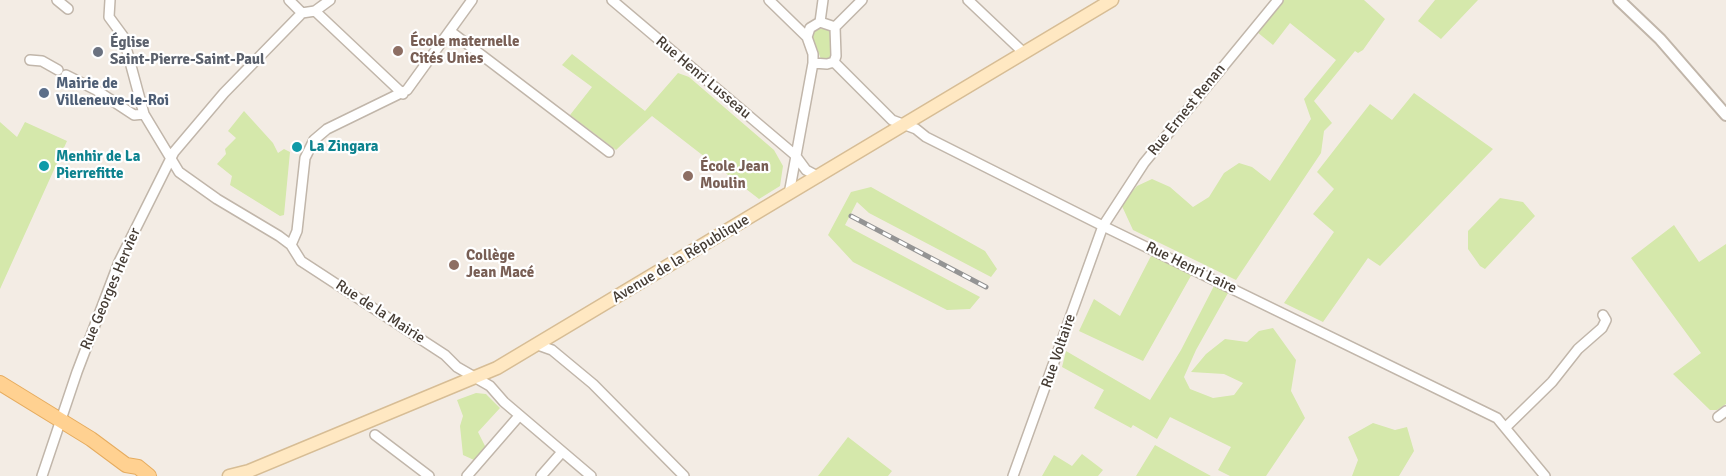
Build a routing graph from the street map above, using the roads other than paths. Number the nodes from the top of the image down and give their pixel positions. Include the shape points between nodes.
1 (57, 0) edge
2 (110, 0) edge
3 (289, 0) edge
4 (330, 0) edge
5 (472, 0) edge
6 (612, 0) edge
7 (769, 0) edge
8 (823, 0) edge
9 (862, 0) edge
10 (968, 0) edge
11 (1112, 0) edge
12 (1278, 0) edge
13 (1619, 0) edge
14 (68, 9) dead end
15 (315, 11) junction
16 (302, 13) junction
17 (820, 22) junction
18 (835, 27) junction
19 (450, 31) junction
20 (807, 38) junction
21 (1024, 53) junction
22 (30, 60) dead end
23 (834, 62) junction
24 (813, 63) junction
25 (403, 93) junction
26 (1724, 113) edge
27 (144, 114) junction
28 (903, 125) junction
29 (609, 152) dead end
30 (795, 155) junction
31 (172, 162) junction
32 (819, 177) junction
33 (789, 194) junction
34 (1103, 225) junction
35 (291, 245) junction
36 (1603, 315) dead end
37 (538, 345) junction
38 (473, 377) junction
39 (3, 387) edge
40 (519, 416) junction
41 (60, 421) junction
42 (1506, 427) junction
43 (375, 435) dead end
44 (562, 452) junction
45 (128, 470) edge
46 (246, 474) edge
47 (42, 476) edge
48 (149, 476) edge
49 (229, 476) edge
50 (429, 476) edge
51 (467, 476) edge
52 (541, 476) edge
53 (591, 476) edge
54 (684, 476) edge
55 (1013, 476) edge
56 (1545, 476) edge

1 - 14 street
2 - 27 street, Rue de la Mairie via 109,17 123,36
3 - 16 street
4 - 15 street
5 - 19 street
6 - 30 street, Rue Henri Lusseau
7 - 20 street
8 - 17 street
9 - 18 street
10 - 21 street
11 - 21 main road, Avenue de la République
12 - 34 street, Rue Ernest Renan via 1144,163
13 - 26 street via 1660,39
15 - 16 street
15 - 25 street
16 - 31 street, Rue Georges Hervier via 224,93 174,152
17 - 18 street
17 - 20 street via 810,28
18 - 23 street
19 - 25 street
19 - 29 street
20 - 24 street
21 - 28 main road, Avenue de la République
22 - 27 street via 42,61 96,90 134,116
23 - 24 street
23 - 28 street, Rue Henri Laire via 888,117
24 - 30 street
25 - 35 street via 327,129 314,140 305,158 297,231
27 - 31 street, Rue de la Mairie
28 - 32 main road, Avenue de la République
28 - 34 street, Rue Henri Laire
30 - 32 street, Rue Henri Lusseau via 806,170
30 - 33 street
31 - 35 street, Rue de la Mairie via 194,183
31 - 41 street, Rue Georges Hervier via 119,262
32 - 33 main road, Avenue de la République
33 - 37 main road, Avenue de la République
34 - 42 street, Rue Henri Laire via 1497,418
34 - 55 street, Rue Voltaire
35 - 38 street, Rue de la Mairie via 302,261
36 - 42 street via 1606,320 1602,328
37 - 38 main road, Avenue de la République
37 - 54 street via 552,350 593,384
38 - 40 street, Rue de la Mairie via 490,386
38 - 46 main road, Avenue de la République
39 - 41 main road
40 - 44 street, Rue de la Mairie
40 - 51 street
41 - 45 main road via 91,439
41 - 47 street, Rue Georges Hervier
42 - 56 street, Rue Henri Laire
43 - 50 street
44 - 52 street
44 - 53 street, Rue de la Mairie
45 - 48 main road via 138,467
46 - 49 main road, Avenue de la République

